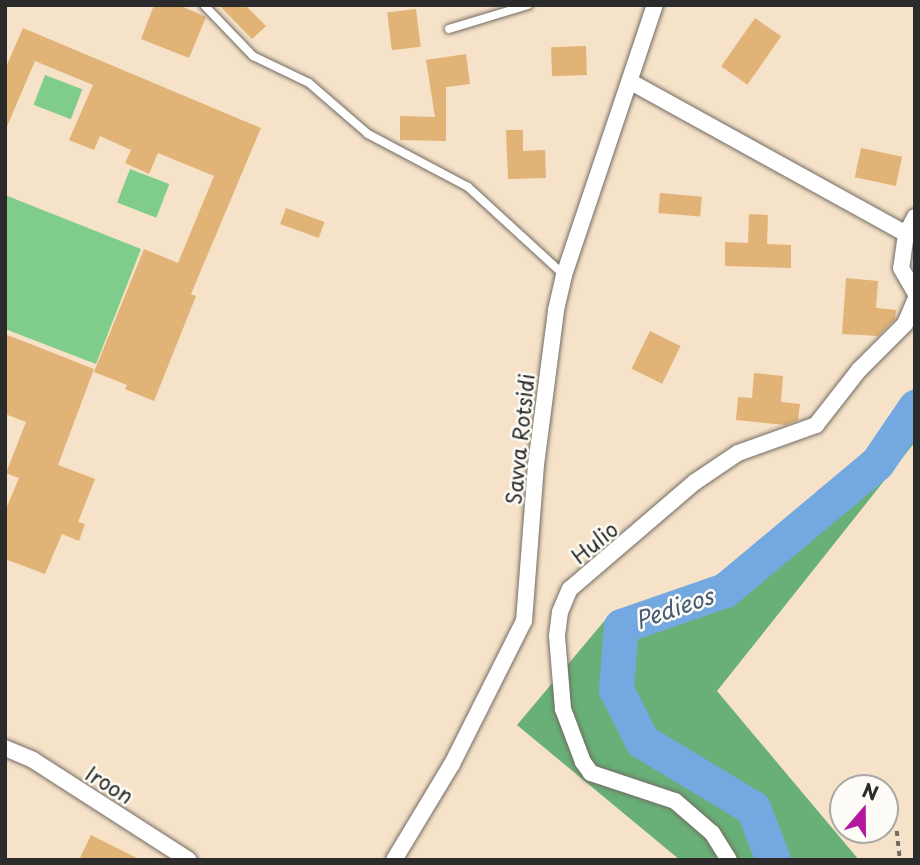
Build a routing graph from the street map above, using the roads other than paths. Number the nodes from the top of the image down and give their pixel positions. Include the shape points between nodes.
1 (204, 5) edge
2 (528, 5) edge
3 (655, 5) edge
4 (449, 29) dead end
5 (631, 82) junction
6 (915, 217) edge
7 (906, 234) junction
8 (564, 275) junction
9 (915, 292) edge
10 (915, 300) edge
11 (5, 748) edge
12 (166, 844) junction
13 (160, 860) edge
14 (189, 860) edge
15 (394, 860) edge
16 (729, 860) edge

1 - 8 lane via 253,56 309,83 368,134 468,187
2 - 4 lane
3 - 5 street, Savva Rotsidi
5 - 7 street
5 - 8 street, Savva Rotsidi
6 - 7 street
7 - 9 street via 901,268
8 - 15 street, Savva Rotsidi via 551,336 536,465 524,621 452,764
10 - 16 street, Hulio via 905,324 859,370 816,425 738,453 695,482 570,589 561,612 556,636 564,709 583,762 591,773 675,801 712,832
11 - 12 street, Iroon via 33,760
12 - 13 street
12 - 14 street, Iroon

